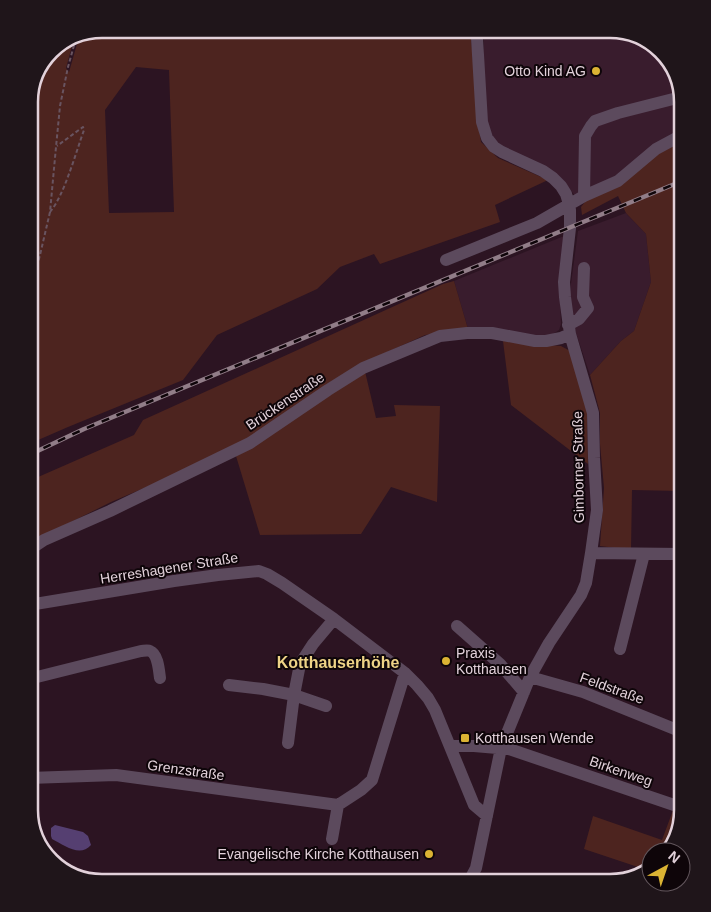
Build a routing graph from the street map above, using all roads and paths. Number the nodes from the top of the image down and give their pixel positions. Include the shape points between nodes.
1 (477, 38) edge
2 (74, 44) edge
3 (674, 99) edge
4 (674, 139) edge
5 (56, 147) junction
6 (584, 196) junction
7 (569, 204) junction
8 (50, 212) junction
9 (446, 260) dead end
10 (38, 264) edge
11 (584, 268) dead end
12 (569, 330) junction
13 (38, 544) edge
14 (591, 553) junction
15 (644, 554) junction
16 (674, 554) edge
17 (38, 604) edge
18 (334, 619) junction
19 (457, 626) dead end
20 (620, 649) dead end
21 (404, 673) junction
22 (38, 677) edge
23 (530, 677) junction
24 (160, 678) dead end
25 (229, 685) dead end
26 (524, 692) junction
27 (294, 695) junction
28 (326, 706) dead end
29 (674, 729) edge
30 (288, 743) dead end
31 (450, 746) junction
32 (501, 748) junction
33 (38, 778) edge
34 (338, 805) junction
35 (674, 805) dead end
36 (487, 816) junction
37 (332, 839) dead end
38 (476, 868) junction
39 (473, 874) edge
40 (476, 874) edge

1 - 7 street, Gimborner Straße via 482,122 487,138 502,152 548,174 566,194
2 - 5 path via 60,106
3 - 6 street via 618,113 590,126 585,136
4 - 6 street via 656,149 618,181
5 - 8 path
5 - 8 path via 83,127 65,184
6 - 7 street
7 - 9 street via 537,223
7 - 12 street, Gimborner Straße via 570,228 564,282
8 - 10 path
11 - 12 street via 583,296 588,308
12 - 13 street, Brückenstraße via 561,338 546,341 492,333 440,336 363,368 250,443
12 - 14 street, Gimborner Straße via 593,413 597,510
14 - 15 street
14 - 23 street, Gimborner Straße via 581,595
15 - 16 street
15 - 20 street
17 - 18 street, Herreshagener Straße via 259,571
18 - 21 street, Herreshagener Straße
18 - 27 street via 300,664
19 - 26 street via 500,664
21 - 31 street, Herreshagener Straße via 428,698
21 - 34 street via 372,780
22 - 24 street via 149,650 156,659
23 - 26 street, Gimborner Straße
23 - 29 street, Feldstraße via 584,692
25 - 27 street
26 - 32 street, Gimborner Straße
27 - 28 street
27 - 30 street
31 - 32 street
31 - 36 street, Herreshagener Straße via 474,805
32 - 35 street, Birkenweg
32 - 36 street, Gimborner Straße
33 - 34 street, Grenzstraße via 116,776
34 - 37 street
36 - 38 street, Gimborner Straße
38 - 39 street, Gimborner Straße
38 - 40 street, Gimborner Straße

